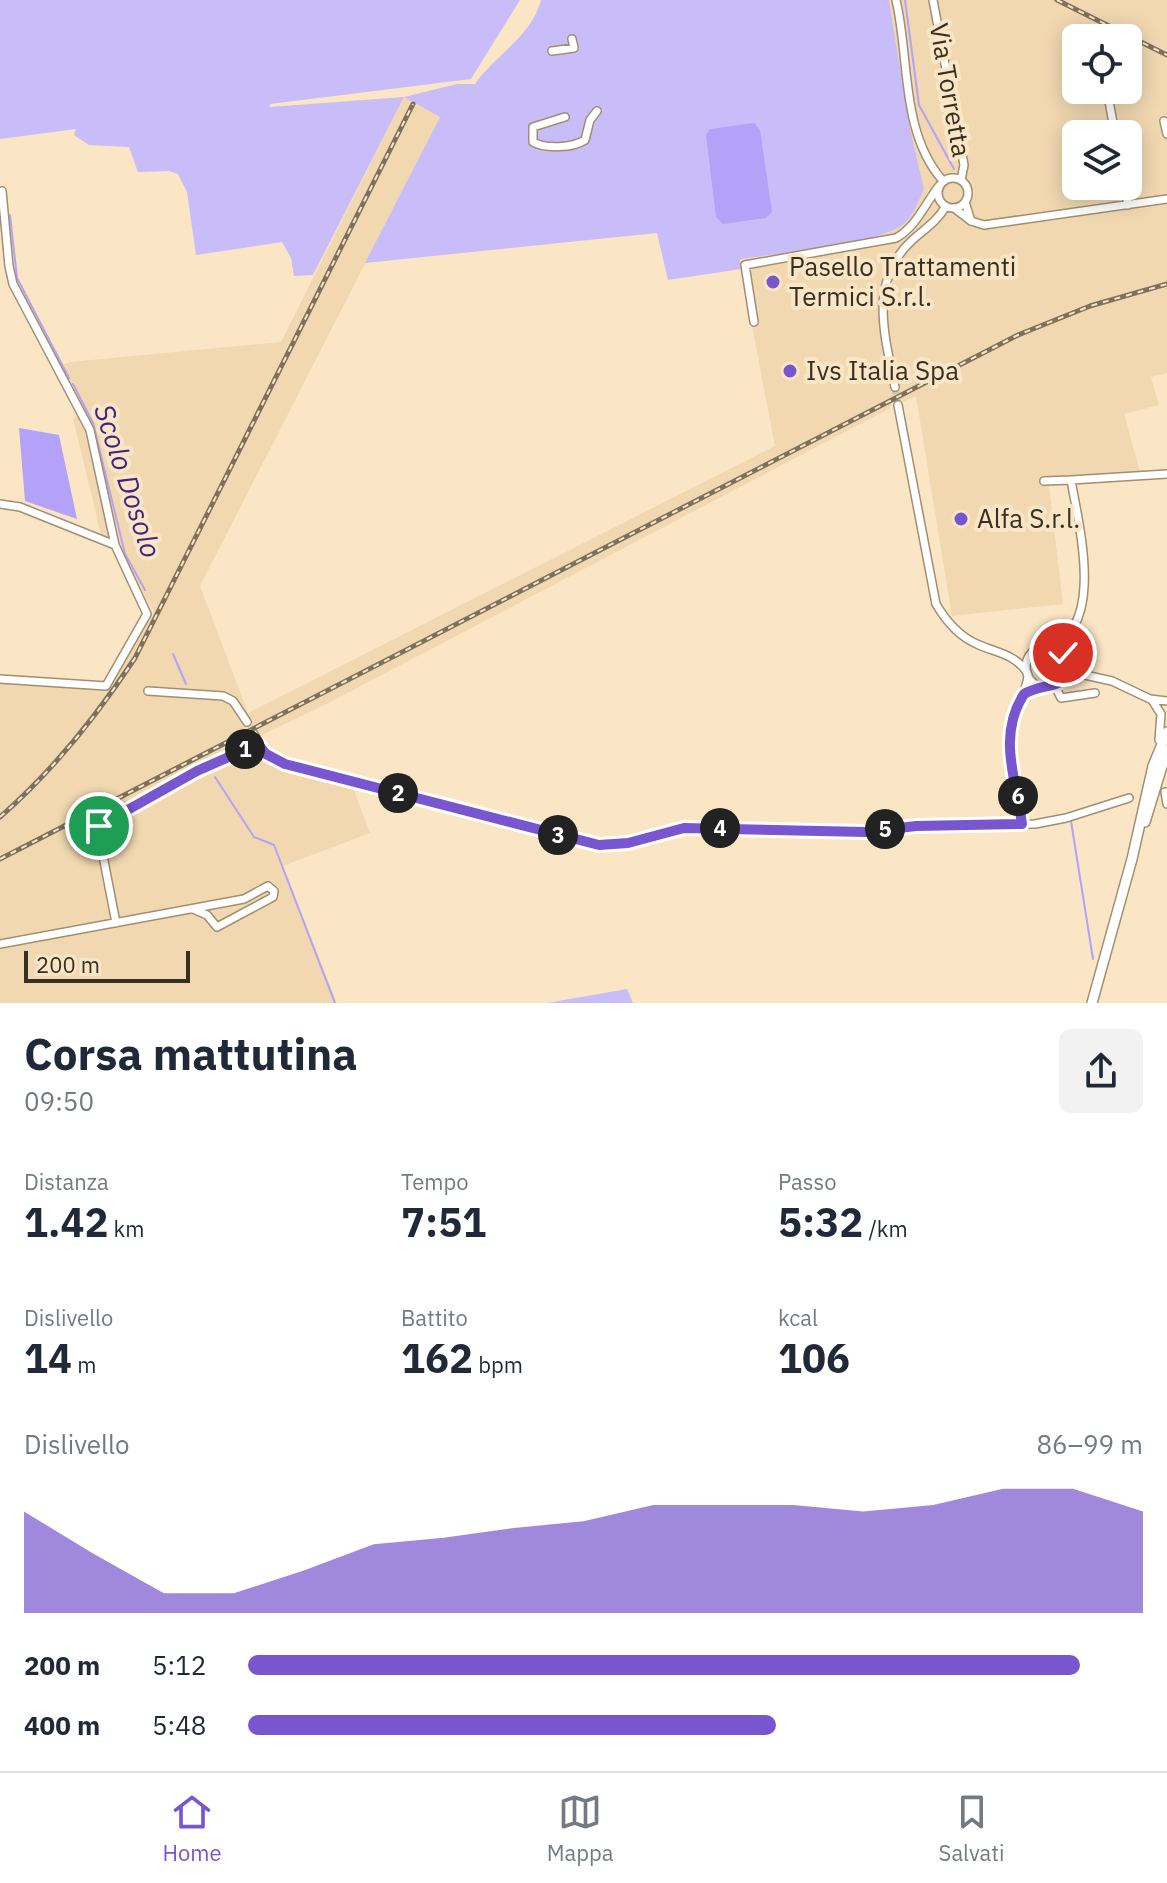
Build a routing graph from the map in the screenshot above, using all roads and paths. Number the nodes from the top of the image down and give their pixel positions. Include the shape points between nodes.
1 (896, 0) edge
2 (933, 0) edge
3 (572, 39) dead end
4 (552, 51) dead end
5 (597, 111) dead end
6 (565, 117) dead end
7 (1164, 121) dead end
8 (1167, 134) edge
9 (961, 180) junction
10 (941, 184) junction
11 (2, 191) dead end
12 (1167, 199) edge
13 (1127, 200) edge
14 (965, 201) junction
15 (924, 204) junction
16 (947, 205) junction
17 (1128, 205) junction
18 (971, 221) junction
19 (754, 322) dead end
20 (895, 387) tunnel mouth
21 (898, 405) tunnel mouth
22 (1167, 474) edge
23 (1071, 480) junction
24 (1044, 481) dead end
25 (0, 504) edge
26 (115, 545) junction
27 (1065, 637) junction
28 (1048, 646) junction
29 (1035, 650) junction
30 (1012, 656) junction
31 (1065, 658) junction
32 (1027, 674) junction
33 (1085, 675) junction
34 (0, 679) edge
35 (1058, 684) junction
36 (1041, 687) junction
37 (148, 691) dead end
38 (1095, 693) dead end
39 (1024, 694) junction
40 (1155, 702) junction
41 (1167, 703) edge
42 (1167, 713) edge
43 (247, 722) dead end
44 (1167, 732) edge
45 (253, 733) dead end
46 (258, 744) junction
47 (1167, 750) edge
48 (1150, 778) junction
49 (1165, 792) dead end
50 (1129, 798) dead end
51 (1167, 804) edge
52 (1022, 824) junction
53 (1132, 859) junction
54 (193, 909) junction
55 (116, 923) junction
56 (0, 944) edge
57 (1092, 1003) edge

1 - 10 street via 916,130
2 - 9 street, Via Torretta via 964,165
3 - 4 street via 574,48
5 - 6 street via 578,145 533,142 533,127
7 - 8 street
9 - 10 street via 953,177
9 - 14 street via 968,189
10 - 15 street, Via Torretta
10 - 16 street
11 - 26 street via 11,277 90,430
12 - 17 street
13 - 17 street
14 - 16 street
14 - 18 street
15 - 16 street
15 - 19 street, Via Torretta via 912,226 896,238 745,265
16 - 18 street
16 - 20 street via 902,252 886,284 883,322
17 - 18 street via 984,225
21 - 30 street via 936,604 963,636
22 - 23 street
23 - 24 street
23 - 27 street via 1086,590
25 - 26 street
26 - 34 street via 147,614 106,686
27 - 28 street
27 - 31 street
28 - 29 street
28 - 31 street
29 - 30 street
29 - 32 street
30 - 32 street
31 - 33 street
31 - 35 street via 1067,673
32 - 36 street
32 - 39 street
33 - 35 street
33 - 40 street via 1112,681
35 - 36 street
35 - 38 street via 1061,698
36 - 39 street
37 - 43 street via 223,696
39 - 52 street via 1008,734
40 - 41 street
40 - 42 street
40 - 48 street via 1163,724
44 - 48 main road
45 - 46 street
46 - 52 street via 285,764 599,845 684,828 865,832
46 - 55 street via 101,824
47 - 53 main road
48 - 53 main road
49 - 51 street
50 - 52 street via 1056,821
53 - 57 main road
54 - 54 street via 217,927 273,897 274,891 263,887 244,899
54 - 55 street
55 - 56 street

